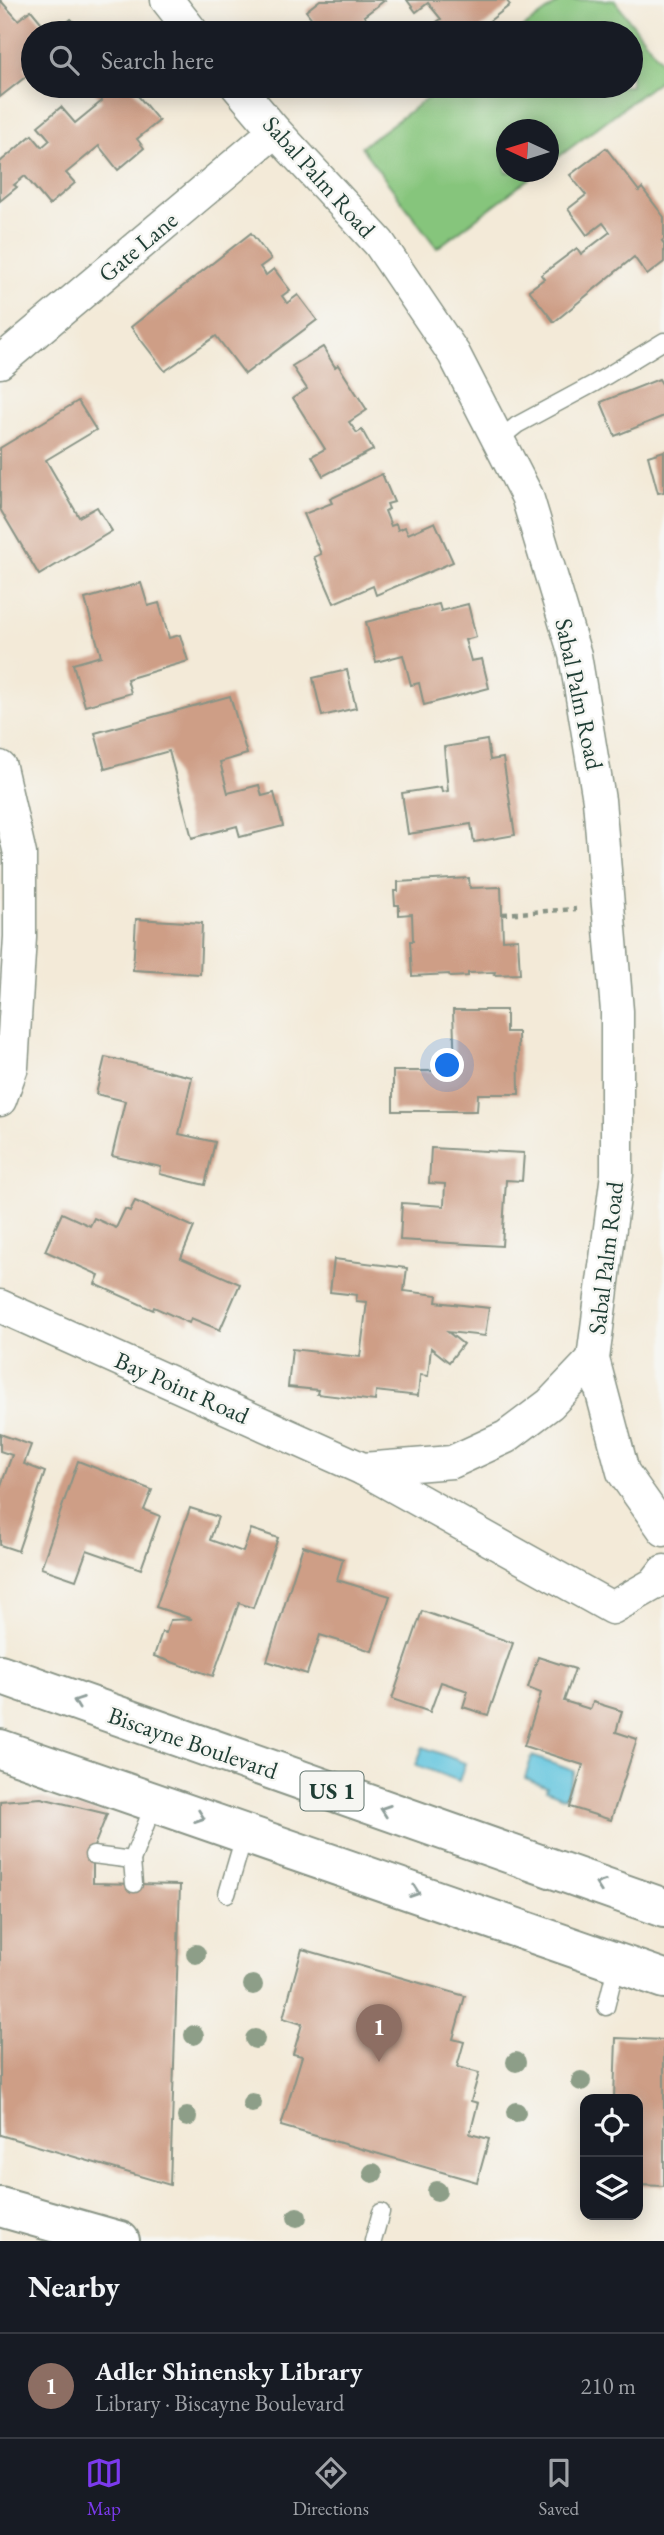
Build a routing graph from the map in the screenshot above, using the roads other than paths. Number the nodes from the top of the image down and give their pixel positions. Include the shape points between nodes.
1 (167, 0) edge
2 (184, 21) edge
3 (247, 98) edge
4 (275, 131) junction
5 (664, 341) edge
6 (0, 362) edge
7 (497, 441) junction
8 (0, 767) edge
9 (0, 1100) edge
10 (0, 1306) edge
11 (593, 1359) junction
12 (363, 1469) junction
13 (664, 1530) edge
14 (664, 1571) edge
15 (0, 1674) edge
16 (0, 1749) edge
17 (155, 1801) junction
18 (245, 1833) junction
19 (93, 1855) dead end
20 (132, 1860) junction
21 (134, 1884) dead end
22 (227, 1894) dead end
23 (664, 1908) edge
24 (617, 1963) junction
25 (664, 1979) edge
26 (606, 2007) dead end
27 (0, 2207) edge
28 (382, 2212) dead end
29 (120, 2241) edge
30 (373, 2241) edge

1 - 2 street
3 - 4 street, Sabal Palm Road
4 - 6 street, Gate Lane
4 - 7 street, Sabal Palm Road via 379,243 454,354
5 - 7 lane
7 - 11 street, Sabal Palm Road via 527,496 575,655 599,800 617,1011 617,1174
8 - 9 street via 20,854 20,937 12,1067
10 - 12 street, Bay Point Road
11 - 12 street, Bay Point Road via 550,1404 506,1437 452,1462
11 - 13 street via 623,1472
12 - 14 street, Bay Point Road via 612,1608 654,1584
23 -> 15 main road, Biscayne Boulevard / US 1
16 - 17 main road
17 -> 18 main road
17 - 20 lane
18 - 22 lane
18 -> 24 main road
19 - 20 lane
20 - 21 lane
24 - 25 main road
24 - 26 lane
27 - 29 main road
28 - 30 lane

